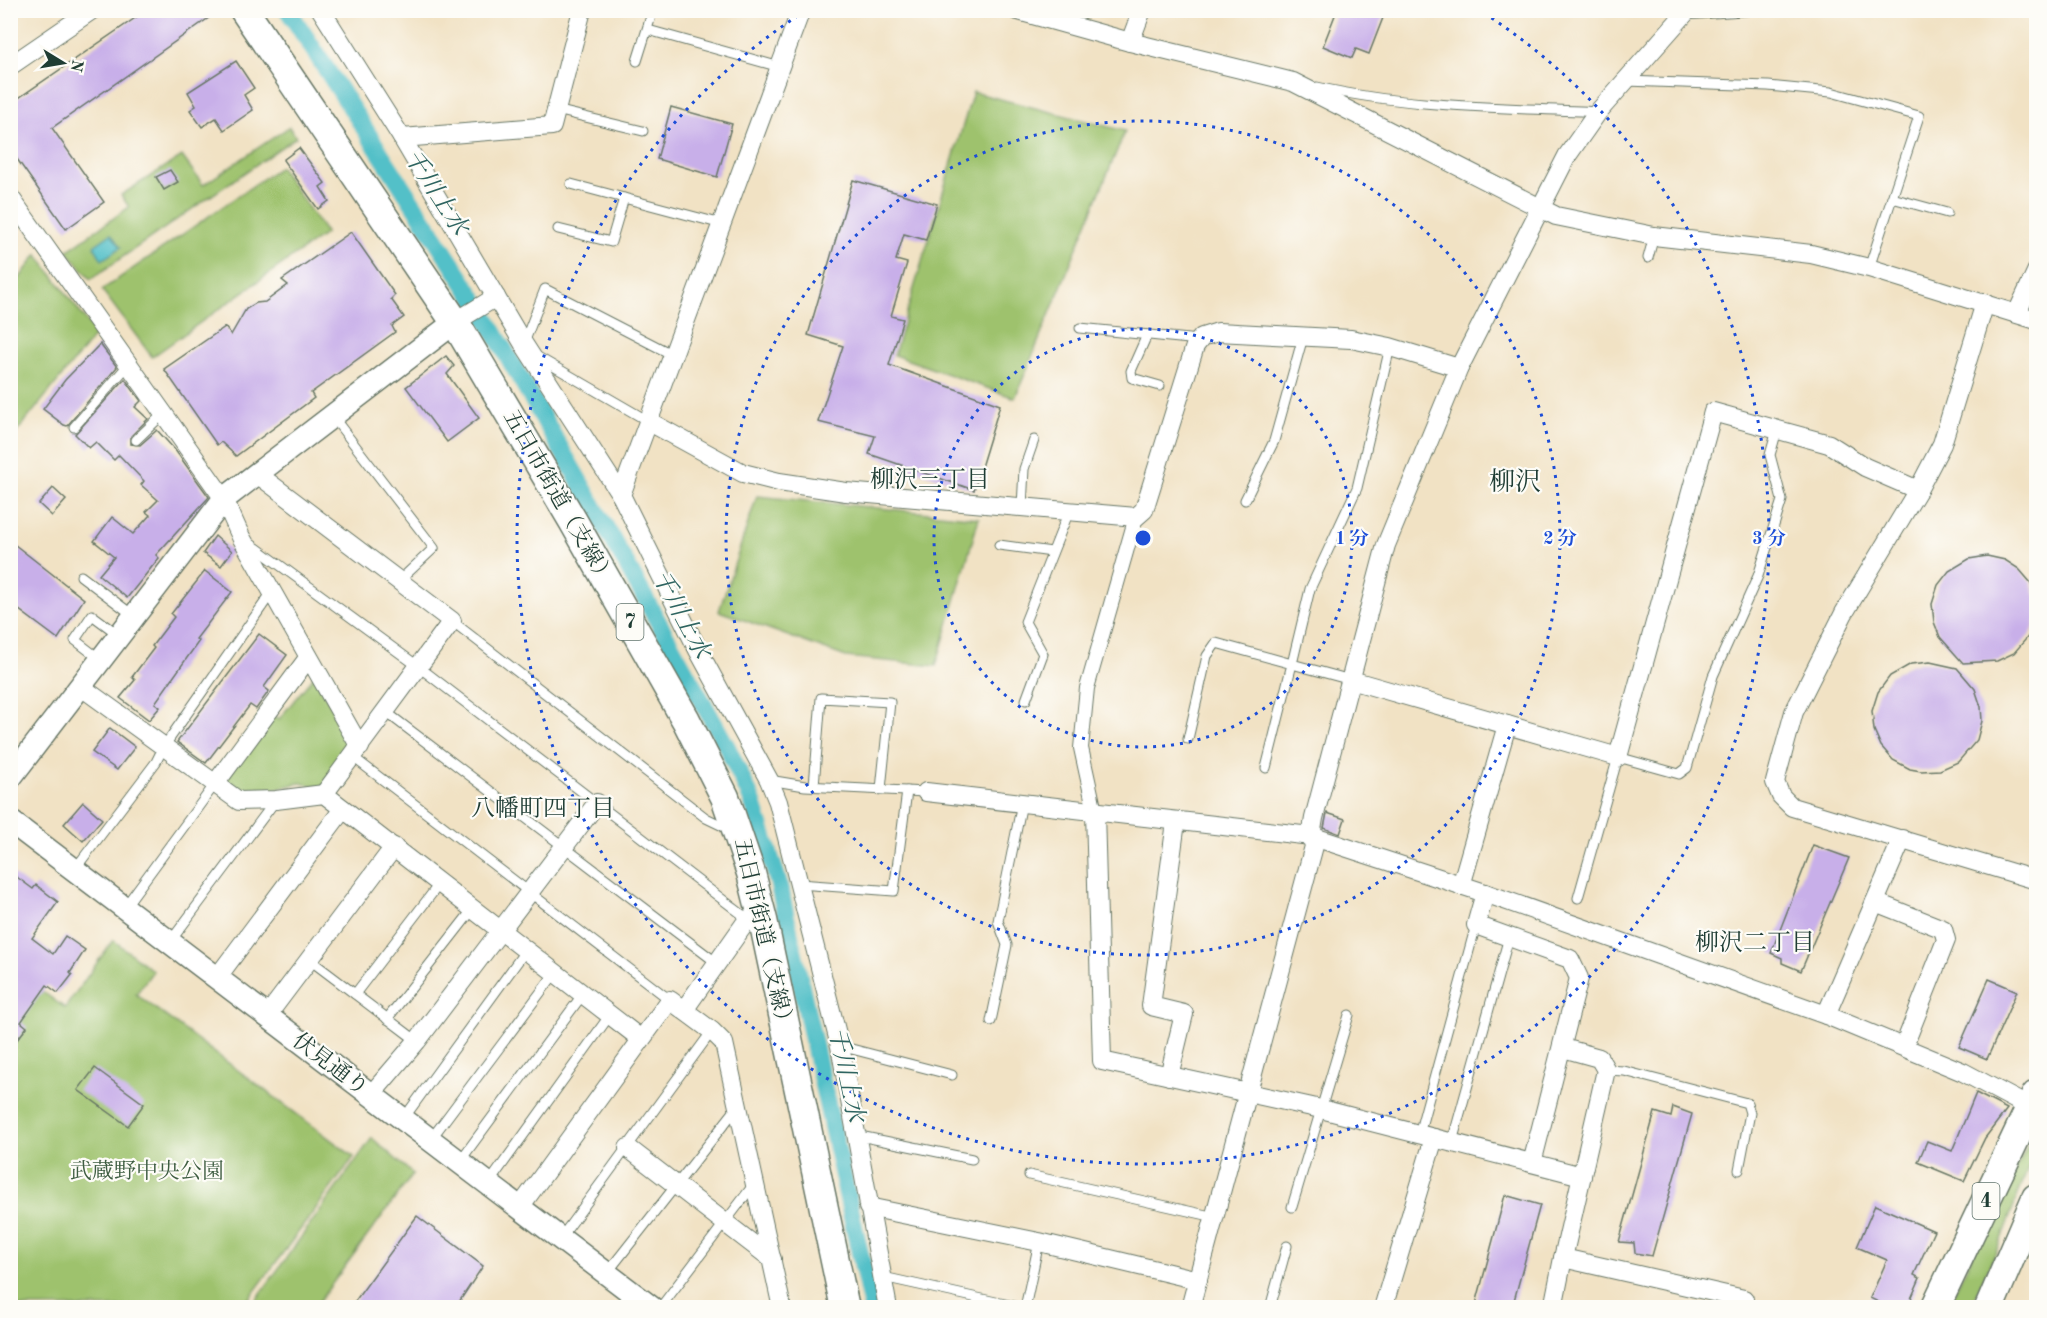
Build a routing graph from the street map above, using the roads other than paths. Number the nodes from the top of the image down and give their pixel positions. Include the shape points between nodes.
1 (92, 10) edge
2 (244, 10) edge
3 (321, 10) edge
4 (582, 10) edge
5 (653, 10) edge
6 (801, 10) edge
7 (1015, 10) edge
8 (1142, 10) edge
9 (1757, 10) edge
10 (1687, 13) edge
11 (648, 30) junction
12 (1130, 42) junction
13 (637, 61) dead end
14 (10, 66) edge
15 (780, 67) junction
16 (1626, 81) junction
17 (1293, 82) junction
18 (556, 110) junction
19 (1598, 112) junction
20 (643, 131) dead end
21 (402, 138) junction
22 (571, 184) dead end
23 (10, 197) edge
24 (624, 198) junction
25 (1892, 198) junction
26 (1538, 209) junction
27 (1947, 213) dead end
28 (722, 224) junction
29 (558, 229) dead end
30 (1654, 236) junction
31 (1648, 258) dead end
32 (1869, 268) junction
33 (2037, 272) edge
34 (496, 297) junction
35 (1985, 303) junction
36 (2017, 313) junction
37 (2037, 320) edge
38 (455, 322) junction
39 (1080, 328) dead end
40 (1147, 335) junction
41 (1303, 336) junction
42 (1199, 340) junction
43 (1390, 347) junction
44 (526, 348) junction
45 (673, 355) junction
46 (129, 364) junction
47 (1459, 368) junction
48 (1160, 386) dead end
49 (164, 413) junction
50 (333, 417) junction
51 (648, 421) junction
52 (74, 427) dead end
53 (1777, 430) junction
54 (136, 440) dead end
55 (1035, 440) dead end
56 (256, 473) junction
57 (1918, 490) junction
58 (621, 495) junction
59 (224, 499) junction
60 (1245, 500) dead end
61 (1022, 507) junction
62 (1069, 511) junction
63 (1136, 517) junction
64 (241, 537) junction
65 (999, 545) dead end
66 (1053, 552) junction
67 (81, 576) dead end
68 (399, 581) junction
69 (272, 592) junction
70 (134, 616) junction
71 (452, 621) junction
72 (119, 635) junction
73 (308, 658) junction
74 (101, 660) junction
75 (1292, 664) junction
76 (419, 667) junction
77 (1351, 680) junction
78 (80, 686) junction
79 (1026, 700) dead end
80 (386, 712) junction
81 (1507, 725) junction
82 (1188, 739) dead end
83 (163, 748) junction
84 (356, 752) junction
85 (1618, 757) junction
86 (1266, 768) dead end
87 (10, 778) edge
88 (769, 780) junction
89 (215, 784) junction
90 (814, 786) junction
91 (881, 789) junction
92 (907, 791) junction
93 (926, 792) joint
94 (324, 794) junction
95 (276, 800) junction
96 (597, 803) junction
97 (1022, 803) junction
98 (343, 809) junction
99 (1095, 812) junction
100 (10, 821) edge
101 (1176, 822) junction
102 (739, 833) junction
103 (1311, 836) junction
104 (1902, 839) junction
105 (564, 847) junction
106 (394, 848) junction
107 (75, 869) junction
108 (2037, 880) edge
109 (440, 883) junction
110 (799, 884) junction
111 (1461, 886) junction
112 (529, 892) junction
113 (1485, 893) junction
114 (1578, 898) dead end
115 (1875, 902) junction
116 (124, 908) junction
117 (472, 909) junction
118 (755, 920) junction
119 (1476, 925) junction
120 (501, 930) junction
121 (1509, 938) junction
122 (169, 943) junction
123 (526, 950) junction
124 (310, 960) junction
125 (717, 963) junction
126 (555, 973) junction
127 (216, 979) junction
128 (355, 994) junction
129 (582, 994) junction
130 (677, 1005) junction
131 (610, 1015) junction
132 (1348, 1015) dead end
133 (1826, 1015) junction
134 (266, 1017) junction
135 (387, 1019) junction
136 (991, 1021) dead end
137 (712, 1030) junction
138 (641, 1039) junction
139 (417, 1041) junction
140 (840, 1046) junction
141 (1904, 1046) junction
142 (1563, 1048) junction
143 (1606, 1070) junction
144 (952, 1075) dead end
145 (1169, 1076) junction
146 (1248, 1092) junction
147 (369, 1096) junction
148 (2034, 1101) edge
149 (1321, 1108) junction
150 (736, 1109) junction
151 (402, 1120) junction
152 (855, 1135) junction
153 (1435, 1138) junction
154 (430, 1141) junction
155 (628, 1148) junction
156 (972, 1159) dead end
157 (459, 1161) junction
158 (1532, 1163) junction
159 (1739, 1170) dead end
160 (1029, 1175) dead end
161 (1582, 1176) junction
162 (489, 1183) junction
163 (754, 1184) junction
164 (678, 1186) junction
165 (2037, 1198) edge
166 (520, 1207) junction
167 (868, 1207) junction
168 (1292, 1207) dead end
169 (1215, 1217) junction
170 (725, 1223) junction
171 (560, 1239) junction
172 (1039, 1242) junction
173 (1287, 1246) dead end
174 (1563, 1258) junction
175 (772, 1259) junction
176 (607, 1273) junction
177 (883, 1277) junction
178 (1198, 1280) junction
179 (1744, 1299) dead end
180 (652, 1308) edge
181 (660, 1308) edge
182 (782, 1308) edge
183 (845, 1308) edge
184 (888, 1308) edge
185 (1024, 1308) edge
186 (1190, 1308) edge
187 (1270, 1308) edge
188 (1383, 1308) edge
189 (1553, 1308) edge
190 (1935, 1308) edge
191 (1989, 1308) edge

1 - 14 street
2 - 38 main road, 五日市街道（支線） / 7
3 - 21 street
4 - 18 street
5 - 11 lane
6 - 15 street
7 - 12 street
8 - 12 street
9 - 10 lane
10 - 16 street
11 - 13 lane
11 - 15 lane
12 - 17 street
15 - 28 street
16 - 19 street
16 - 25 lane via 1831,92 1919,116
17 - 19 lane via 1356,96 1419,103
17 - 26 street
18 - 20 lane
18 - 21 street via 552,126
19 - 26 street
21 - 34 street
22 - 24 lane
23 - 46 street
24 - 28 lane
24 - 29 lane via 611,242
25 - 27 lane
25 - 32 lane
26 - 30 street
26 - 47 street
28 - 45 street
30 - 31 lane
30 - 32 street via 1811,254
32 - 35 street
33 - 36 street
34 - 38 street
34 - 44 street
35 - 36 street
35 - 57 street via 1942,444
36 - 37 street
38 - 50 street
38 - 102 main road, 五日市街道（支線） / 7 via 686,720 725,796
39 - 40 lane
40 - 42 lane
40 - 48 lane via 1131,371 1132,378
41 - 42 street via 1218,332
41 - 43 street via 1351,339
41 - 60 lane via 1274,441
42 - 63 street via 1144,510
43 - 47 street
43 - 75 lane via 1357,488 1310,589
44 - 45 lane via 545,289
44 - 51 lane
44 - 58 street
45 - 51 street
46 - 49 street
46 - 52 lane
47 - 77 street via 1386,545
49 - 54 lane
49 - 59 street
50 - 56 street
50 - 68 lane via 434,548
51 - 58 street
51 - 61 street via 743,473 779,482 846,492
53 - 57 street via 1829,444 1865,467
53 - 85 street via 1713,411
53 - 85 lane via 1770,455 1782,500 1758,576 1713,676 1687,768 1679,774
55 - 61 lane via 1024,468
56 - 59 street
56 - 68 street
57 - 104 street via 1844,612 1794,712 1775,782 1792,807
58 - 88 street via 699,652
59 - 64 street
59 - 70 street
61 - 62 street
62 - 63 street
62 - 66 lane
63 - 99 street via 1086,688 1082,748
64 - 69 street
64 - 76 lane
65 - 66 lane
66 - 79 lane via 1025,622 1042,654
67 - 70 lane
68 - 71 street
69 - 73 street
69 - 83 lane
70 - 72 street
71 - 76 street
71 - 102 lane via 706,818
72 - 74 street
72 - 74 lane via 92,615 75,640
73 - 84 street
73 - 89 street
74 - 78 street
75 - 77 lane
75 - 82 lane via 1216,643 1207,656
75 - 86 lane
76 - 80 street
76 - 96 lane
77 - 81 street
77 - 103 street
78 - 83 street
78 - 87 street
80 - 84 street
80 - 105 lane
81 - 85 street
81 - 111 street
83 - 89 street
83 - 107 lane
84 - 94 street
84 - 112 lane
85 - 114 lane
88 - 90 lane
88 - 110 street
89 - 95 street via 239,801
89 - 116 lane
90 - 91 lane
90 - 91 lane via 821,698 890,702
91 - 92 lane
92 - 93 lane
92 - 110 lane via 894,891
93 - 97 street
94 - 95 street
94 - 98 street
95 - 122 lane
96 - 105 street
96 - 118 lane
97 - 99 street
97 - 136 lane via 998,921 1007,945
98 - 106 street
98 - 127 street
99 - 101 street
99 - 145 street via 1102,1061
100 - 107 street, 伏見通り
101 - 103 street
101 - 145 street via 1151,1006 1184,1014
102 - 118 main road, 五日市街道（支線） / 7
103 - 111 street
103 - 146 street via 1314,846
104 - 108 street
104 - 115 street
105 - 112 street
105 - 125 lane
106 - 109 street
106 - 124 street
107 - 116 street, 伏見通り
109 - 117 street
109 - 128 lane
110 - 140 street
111 - 113 street
112 - 120 street
112 - 130 lane
113 - 119 street
113 - 133 street
115 - 133 street
115 - 141 street via 1943,929 1946,940
116 - 122 street, 伏見通り
117 - 120 street
117 - 135 lane
118 - 125 street
118 - 183 main road, 五日市街道（支線） / 7
119 - 121 street
119 - 153 lane
120 - 123 street
120 - 139 street
121 - 142 street via 1570,959 1580,978
121 - 153 lane
122 - 127 street, 伏見通り
123 - 126 street
123 - 151 lane
124 - 128 lane
124 - 134 street
125 - 130 street
126 - 129 street
126 - 154 lane
127 - 134 street, 伏見通り
128 - 135 lane
129 - 131 street
129 - 157 lane
130 - 137 street
130 - 138 street
131 - 138 street
131 - 162 lane
132 - 149 lane
133 - 141 street
134 - 147 street, 伏見通り
135 - 139 lane
137 - 150 street via 724,1043
137 - 155 lane
138 - 166 street
139 - 147 street
140 - 144 lane
140 - 152 street
141 - 148 street
142 - 143 street via 1599,1058
142 - 158 street
143 - 159 lane via 1624,1071 1747,1103 1750,1113
143 - 161 street
145 - 146 street
146 - 149 street
146 - 169 street
147 - 151 street, 伏見通り
148 - 190 main road, 4
149 - 153 street
149 - 168 lane
150 - 163 street
150 - 164 lane
151 - 154 street, 伏見通り
152 - 156 lane
152 - 167 street
153 - 158 street
153 - 188 street
154 - 157 street, 伏見通り
155 - 164 street
155 - 171 lane
157 - 162 street, 伏見通り
158 - 161 street
160 - 169 lane
161 - 174 street
162 - 166 street, 伏見通り
163 - 170 lane
163 - 175 street
164 - 170 street
164 - 176 lane
165 - 191 main road, 4
166 - 171 street, 伏見通り
167 - 172 street
167 - 177 street
169 - 178 street
170 - 175 street
170 - 181 lane
171 - 176 street, 伏見通り
172 - 178 street
172 - 185 lane
173 - 187 lane
174 - 179 street
174 - 189 street
175 - 182 street
176 - 180 street, 伏見通り
177 - 184 street
177 - 185 lane
178 - 186 street

